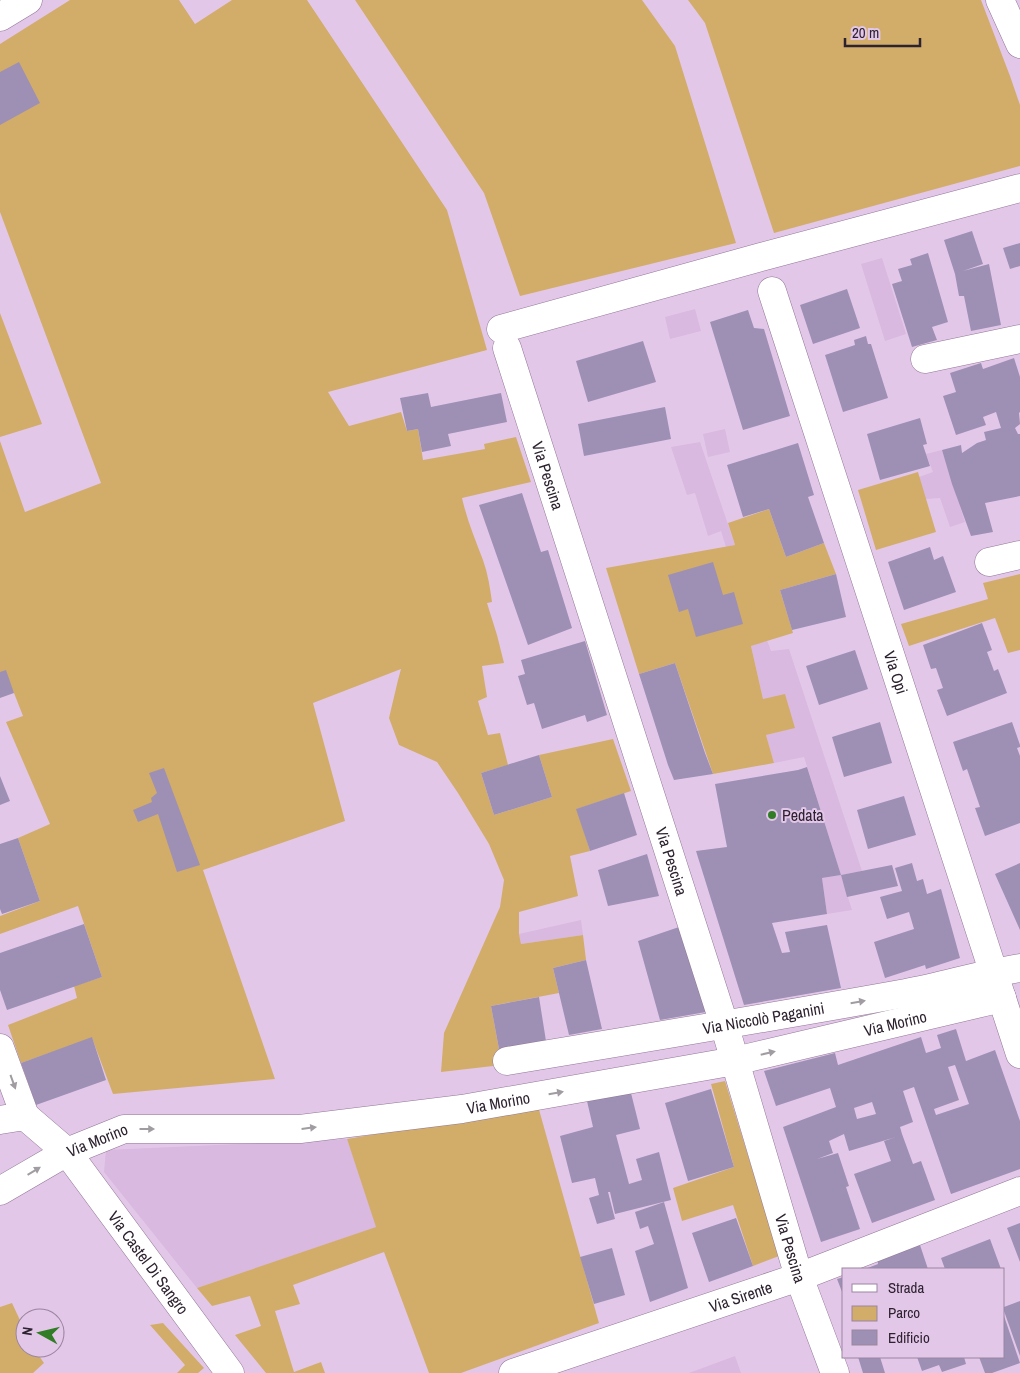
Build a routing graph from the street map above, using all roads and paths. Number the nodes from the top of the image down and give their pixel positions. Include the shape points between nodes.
1 (28, 0) edge
2 (1000, 0) edge
3 (0, 17) edge
4 (1020, 44) edge
5 (1020, 188) edge
6 (772, 292) dead end
7 (1020, 339) edge
8 (925, 359) dead end
9 (1020, 555) edge
10 (989, 562) dead end
11 (1020, 968) edge
12 (993, 972) junction
13 (1002, 998) junction
14 (724, 1024) junction
15 (0, 1048) edge
16 (1020, 1054) edge
17 (507, 1061) dead end
18 (735, 1061) junction
19 (13, 1118) edge
20 (67, 1152) junction
21 (1020, 1190) edge
22 (0, 1191) edge
23 (799, 1277) junction
24 (230, 1373) edge
25 (513, 1373) edge
26 (835, 1373) edge

1 - 3 street
2 - 4 street
5 - 14 street, Via Pescina via 770,254 504,339
6 - 12 street, Via Opi
7 - 8 street
9 - 10 street
11 - 12 street, Via Niccolò Paganini
12 - 13 street, Via Opi
14 -> 12 street, Via Niccolò Paganini via 926,990
13 - 16 street, Via Opi
18 -> 13 street, Via Morino
14 - 17 street, Via Niccolò Paganini
14 - 18 street, Via Pescina
15 -> 19 street
20 -> 18 street, Via Morino via 124,1128 300,1130 462,1108
18 - 23 street, Via Pescina
19 - 20 street, Via Castel Di Sangro
22 -> 20 street, Via Morino
20 - 24 street, Via Castel Di Sangro
21 - 23 street, Via Sirente
23 - 25 street, Via Sirente
23 - 26 street, Via Pescina

